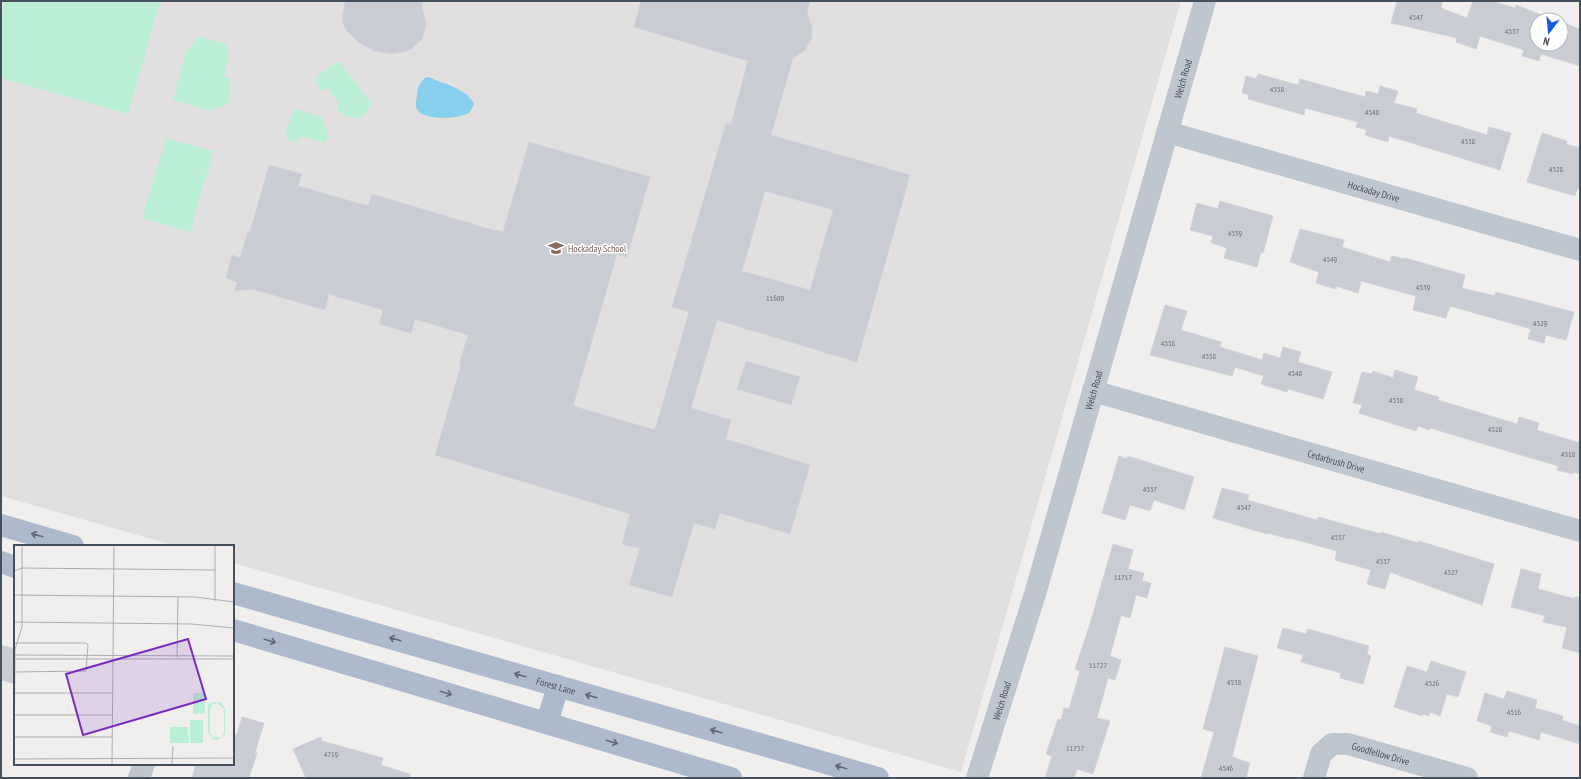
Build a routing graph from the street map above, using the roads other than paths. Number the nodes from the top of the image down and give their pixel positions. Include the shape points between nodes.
1 (1205, 1) edge
2 (1168, 132) junction
3 (1580, 250) edge
4 (1093, 391) junction
5 (1, 525) edge
6 (1580, 531) edge
7 (70, 545) edge
8 (1, 562) edge
9 (14, 566) edge
10 (234, 593) edge
11 (234, 630) edge
12 (558, 686) junction
13 (547, 723) junction
14 (144, 765) edge
15 (139, 778) edge
16 (731, 778) edge
17 (878, 778) edge
18 (977, 778) edge
19 (1314, 778) edge
20 (1467, 778) edge

1 - 2 street, Welch Road
2 - 3 street, Hockaday Drive
2 - 4 street, Welch Road
4 - 6 street, Cedarbrush Drive
4 - 18 street, Welch Road via 1035,594
7 -> 5 main road
8 - 9 main road
12 -> 10 main road, Forest Lane
11 -> 13 main road
12 - 13 main road
17 -> 12 main road, Forest Lane
13 -> 16 main road
14 - 15 street
19 - 20 street, Goodfellow Drive via 1321,754 1332,744 1348,744

